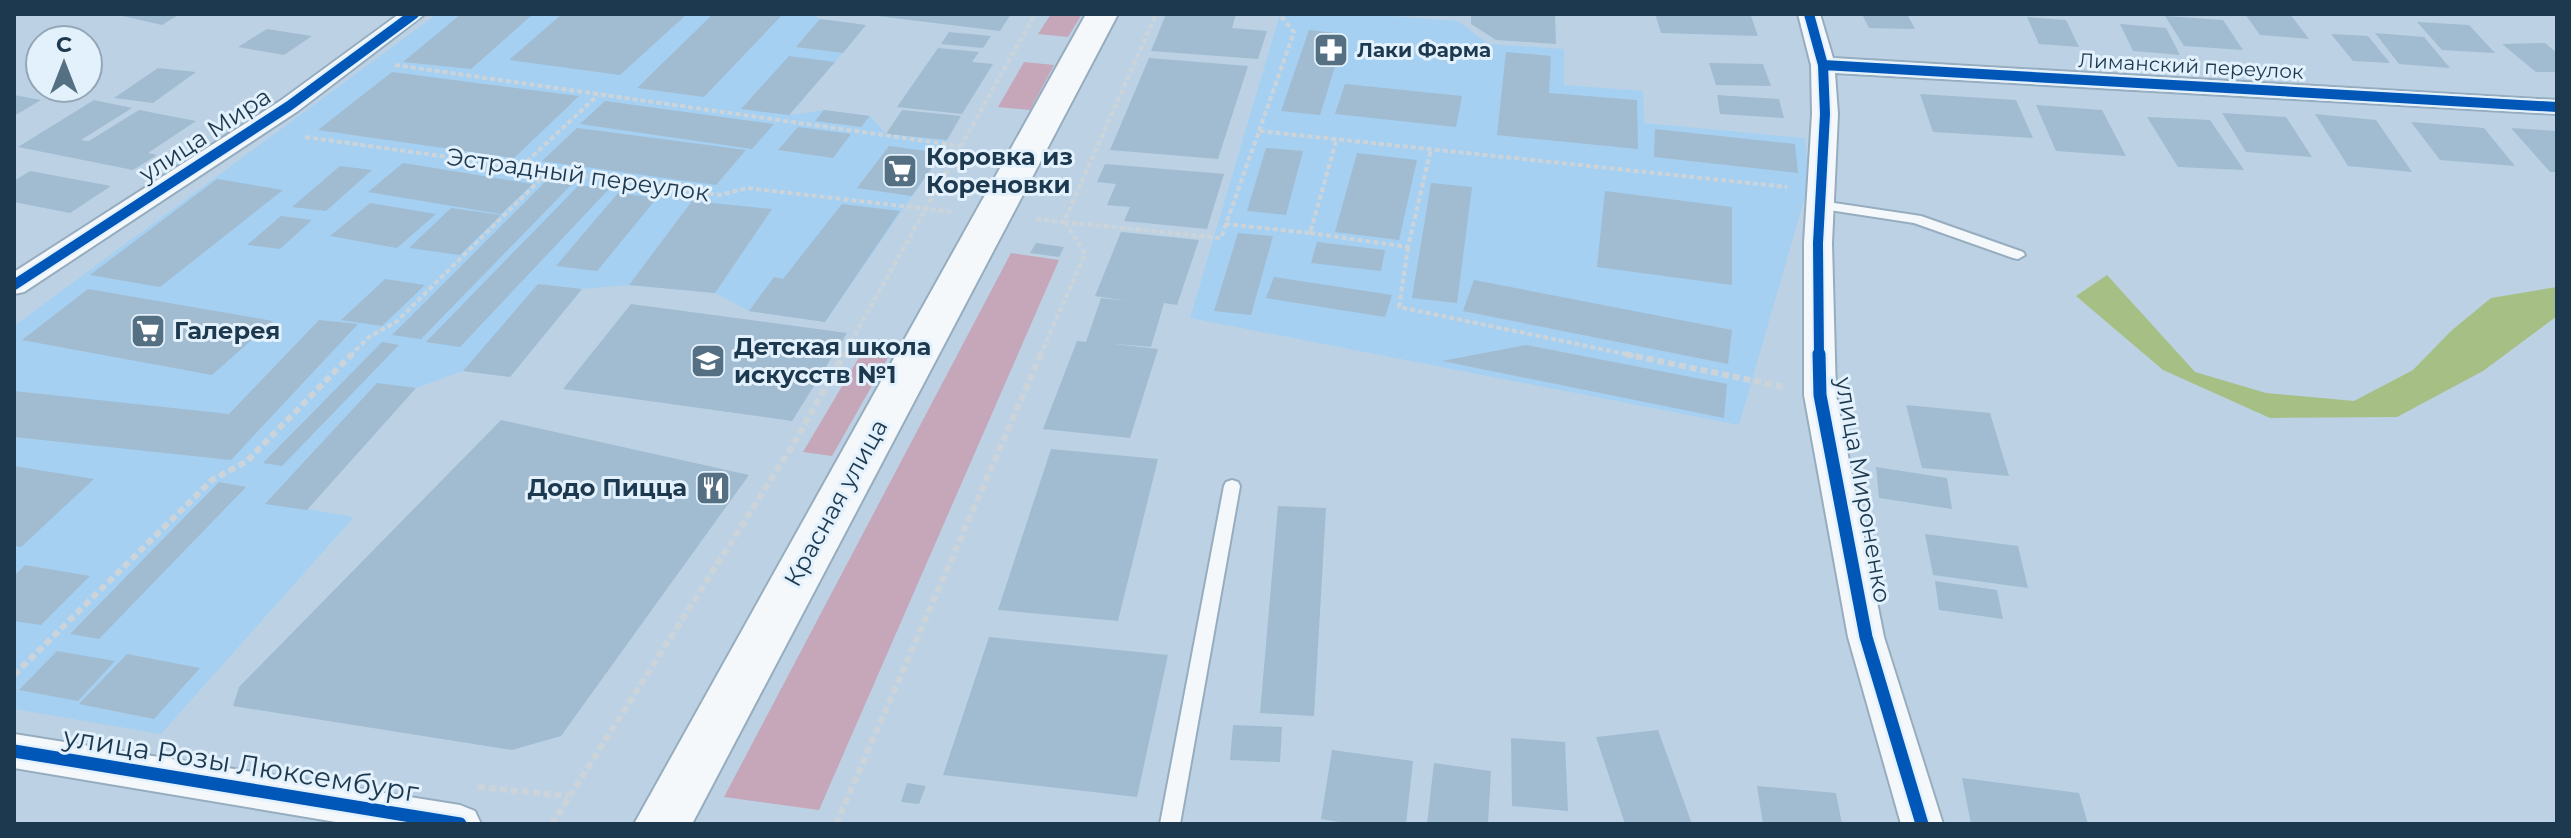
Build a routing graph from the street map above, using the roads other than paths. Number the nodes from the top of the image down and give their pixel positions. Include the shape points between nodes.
1 (414, 14) edge
2 (1102, 14) edge
3 (1809, 14) edge
4 (1823, 65) junction
5 (2557, 107) edge
6 (1821, 198) junction
7 (2018, 255) dead end
8 (14, 285) edge
9 (1232, 486) dead end
10 (14, 751) edge
11 (460, 824) edge
12 (662, 824) edge
13 (1170, 824) edge
14 (1922, 824) edge

1 - 8 street, улица Мира via 289,106
2 - 12 main road, Красная улица
3 - 4 street, улица Мироненко
4 - 5 street, Лиманский переулок
4 - 6 street, улица Мироненко
6 - 7 lane via 1916,219
6 - 14 street, улица Мироненко via 1820,395 1866,637
9 - 13 lane
10 - 11 street, улица Розы Люксембург

